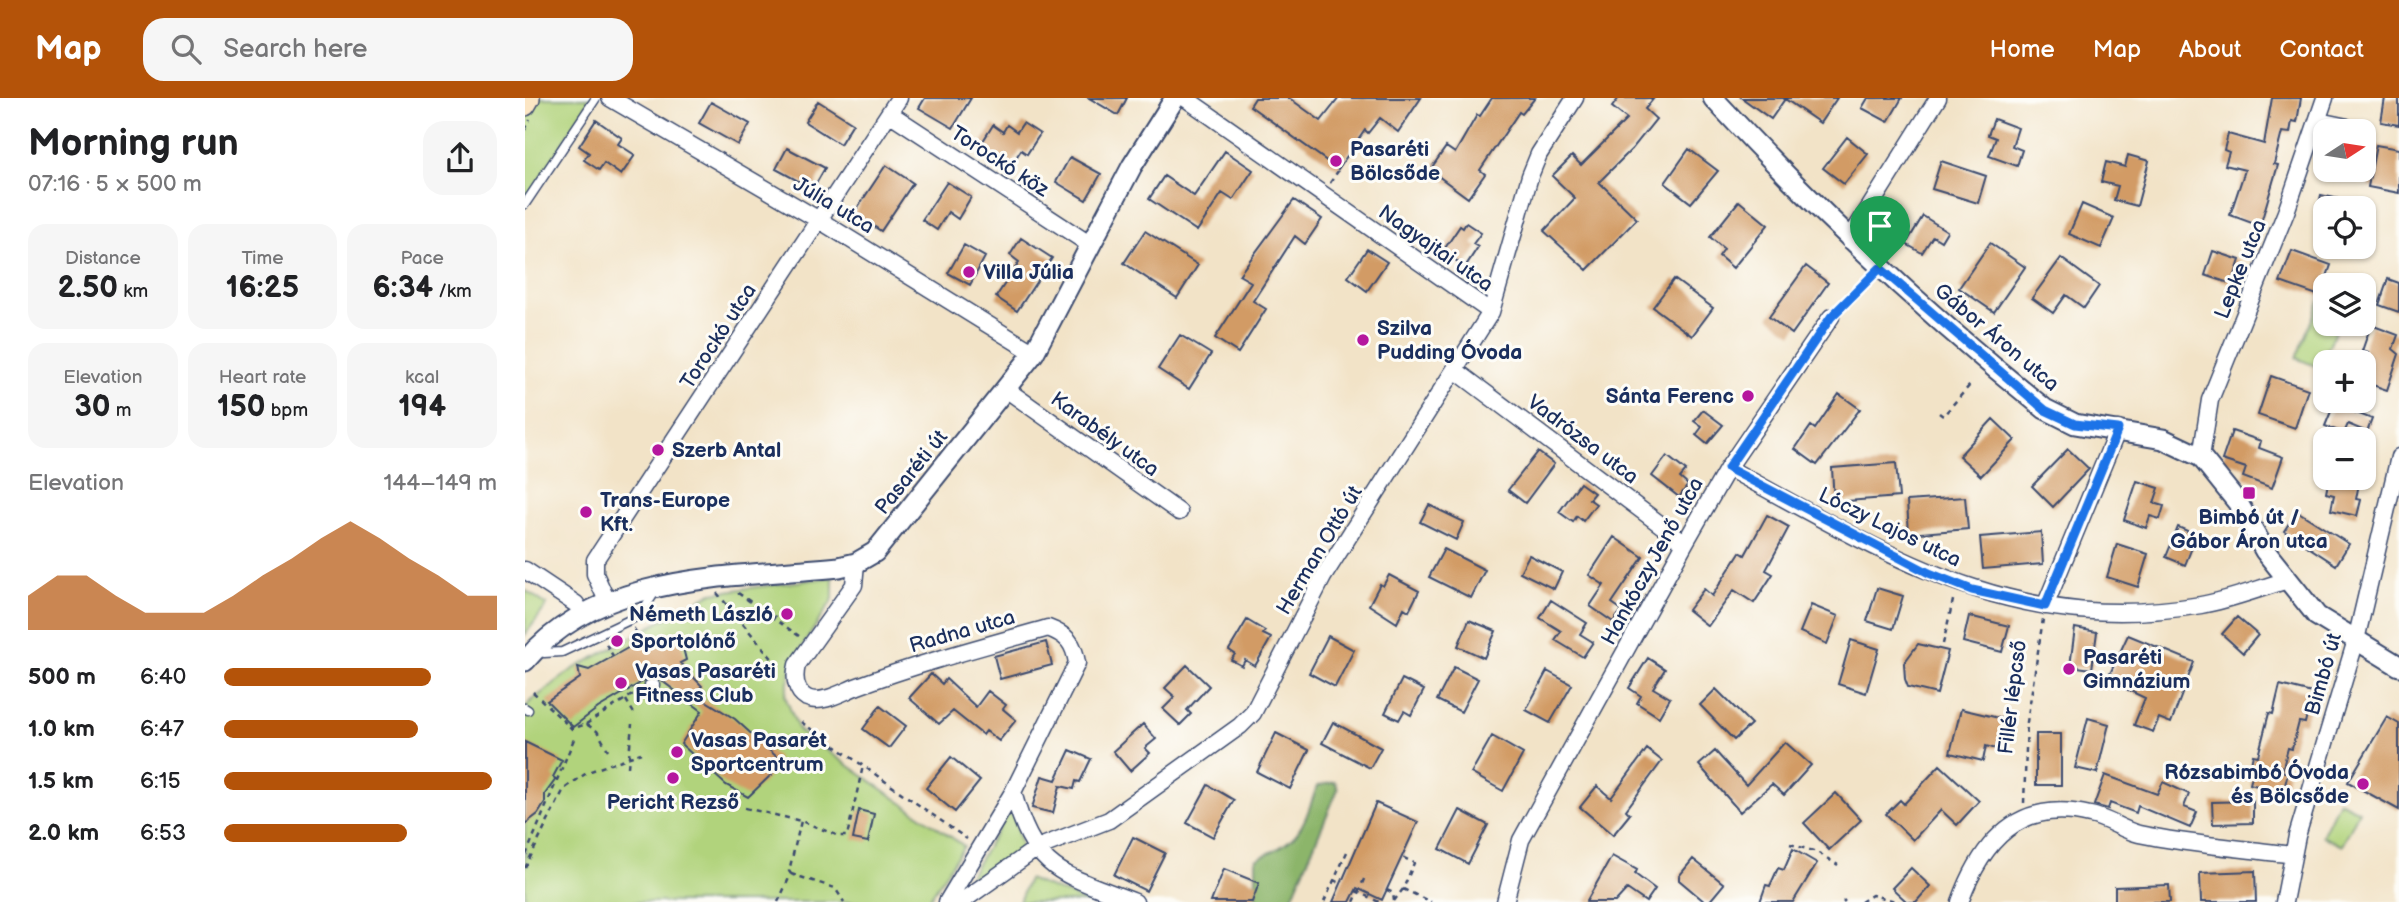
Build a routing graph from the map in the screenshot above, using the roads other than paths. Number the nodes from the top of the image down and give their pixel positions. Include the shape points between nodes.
1 (529, 98) edge
2 (596, 98) edge
3 (610, 98) edge
4 (899, 98) edge
5 (1175, 98) edge
6 (1185, 98) edge
7 (1575, 98) edge
8 (1713, 98) edge
9 (1938, 98) edge
10 (2325, 98) edge
11 (525, 105) edge
12 (889, 113) junction
13 (2318, 117) junction
14 (2328, 119) edge
15 (525, 204) edge
16 (820, 220) junction
17 (1849, 240) junction
18 (1089, 244) junction
19 (1491, 312) junction
20 (1831, 317) road end
21 (1034, 353) junction
22 (1455, 370) junction
23 (1007, 390) junction
24 (2118, 429) junction
25 (2201, 457) junction
26 (2399, 457) edge
27 (1728, 468) junction
28 (1179, 512) dead end
29 (1685, 542) junction
30 (848, 565) junction
31 (525, 570) edge
32 (2288, 580) junction
33 (657, 587) junction
34 (607, 600) junction
35 (2045, 606) junction
36 (582, 613) junction
37 (2355, 640) junction
38 (531, 654) edge
39 (2399, 666) edge
40 (1013, 792) junction
41 (1037, 848) junction
42 (2293, 855) junction
43 (947, 902) edge
44 (961, 902) edge
45 (1135, 902) edge
46 (1505, 902) edge
47 (1960, 902) edge
48 (2284, 902) edge

1 - 11 main road
2 - 15 lane
3 - 16 street, Júlia utca
4 - 12 street, Torockó utca
5 - 18 street, Pasaréti út
6 - 19 street, Nagyajtai utca
7 - 19 street, Herman Ottó út via 1529,176
8 - 17 street, Gábor Áron utca
9 - 17 street
10 - 13 street, Lepke utca
12 - 16 street, Torockó utca
12 - 18 street, Torockó köz
13 - 14 lane
13 - 25 street, Lepke utca via 2286,212 2210,400
16 - 21 street, Júlia utca
16 - 34 street, Torockó utca via 595,560 595,574
17 - 24 street, Gábor Áron utca via 2045,410 2075,424
18 - 21 street, Pasaréti út
19 - 22 street, Herman Ottó út
20 - 27 street, Hankóczy Jenő utca
21 - 23 street, Pasaréti út
22 - 29 street, Vadrózsa utca
22 - 41 street, Herman Ottó út via 1323,577 1253,713 1109,820
23 - 28 street, Karabély utca
23 - 30 street, Pasaréti út via 882,544
24 - 25 street, Gábor Áron utca via 2163,439
24 - 35 street
25 - 32 street, Gábor Áron utca via 2238,503
26 - 37 street, Bimbó út
27 - 29 street, Hankóczy Jenő utca
27 - 35 street, Lóczy Lajos utca via 1869,544 1957,584
29 - 46 street, Hankóczy Jenő utca via 1521,840
30 - 33 street
30 - 40 street, Radna utca via 855,586 797,665 799,691 808,698 821,700 1048,628 1071,641 1077,663
31 - 36 street via 576,604
32 - 35 street, Lóczy Lajos utca via 2203,605 2132,613
32 - 37 street, Gábor Áron utca via 2318,616
33 - 34 street
33 - 38 lane via 640,615 562,652
34 - 36 street
36 - 38 street
37 - 39 street, Gábor Áron utca
37 - 42 street, Bimbó út
40 - 41 street via 1021,823
40 - 43 street, Radna utca
41 - 44 street, Herman Ottó út
41 - 45 street via 1061,873
42 - 47 street via 2136,834 2090,814 2044,811 2023,817 1987,846
42 - 48 street, Bimbó út

